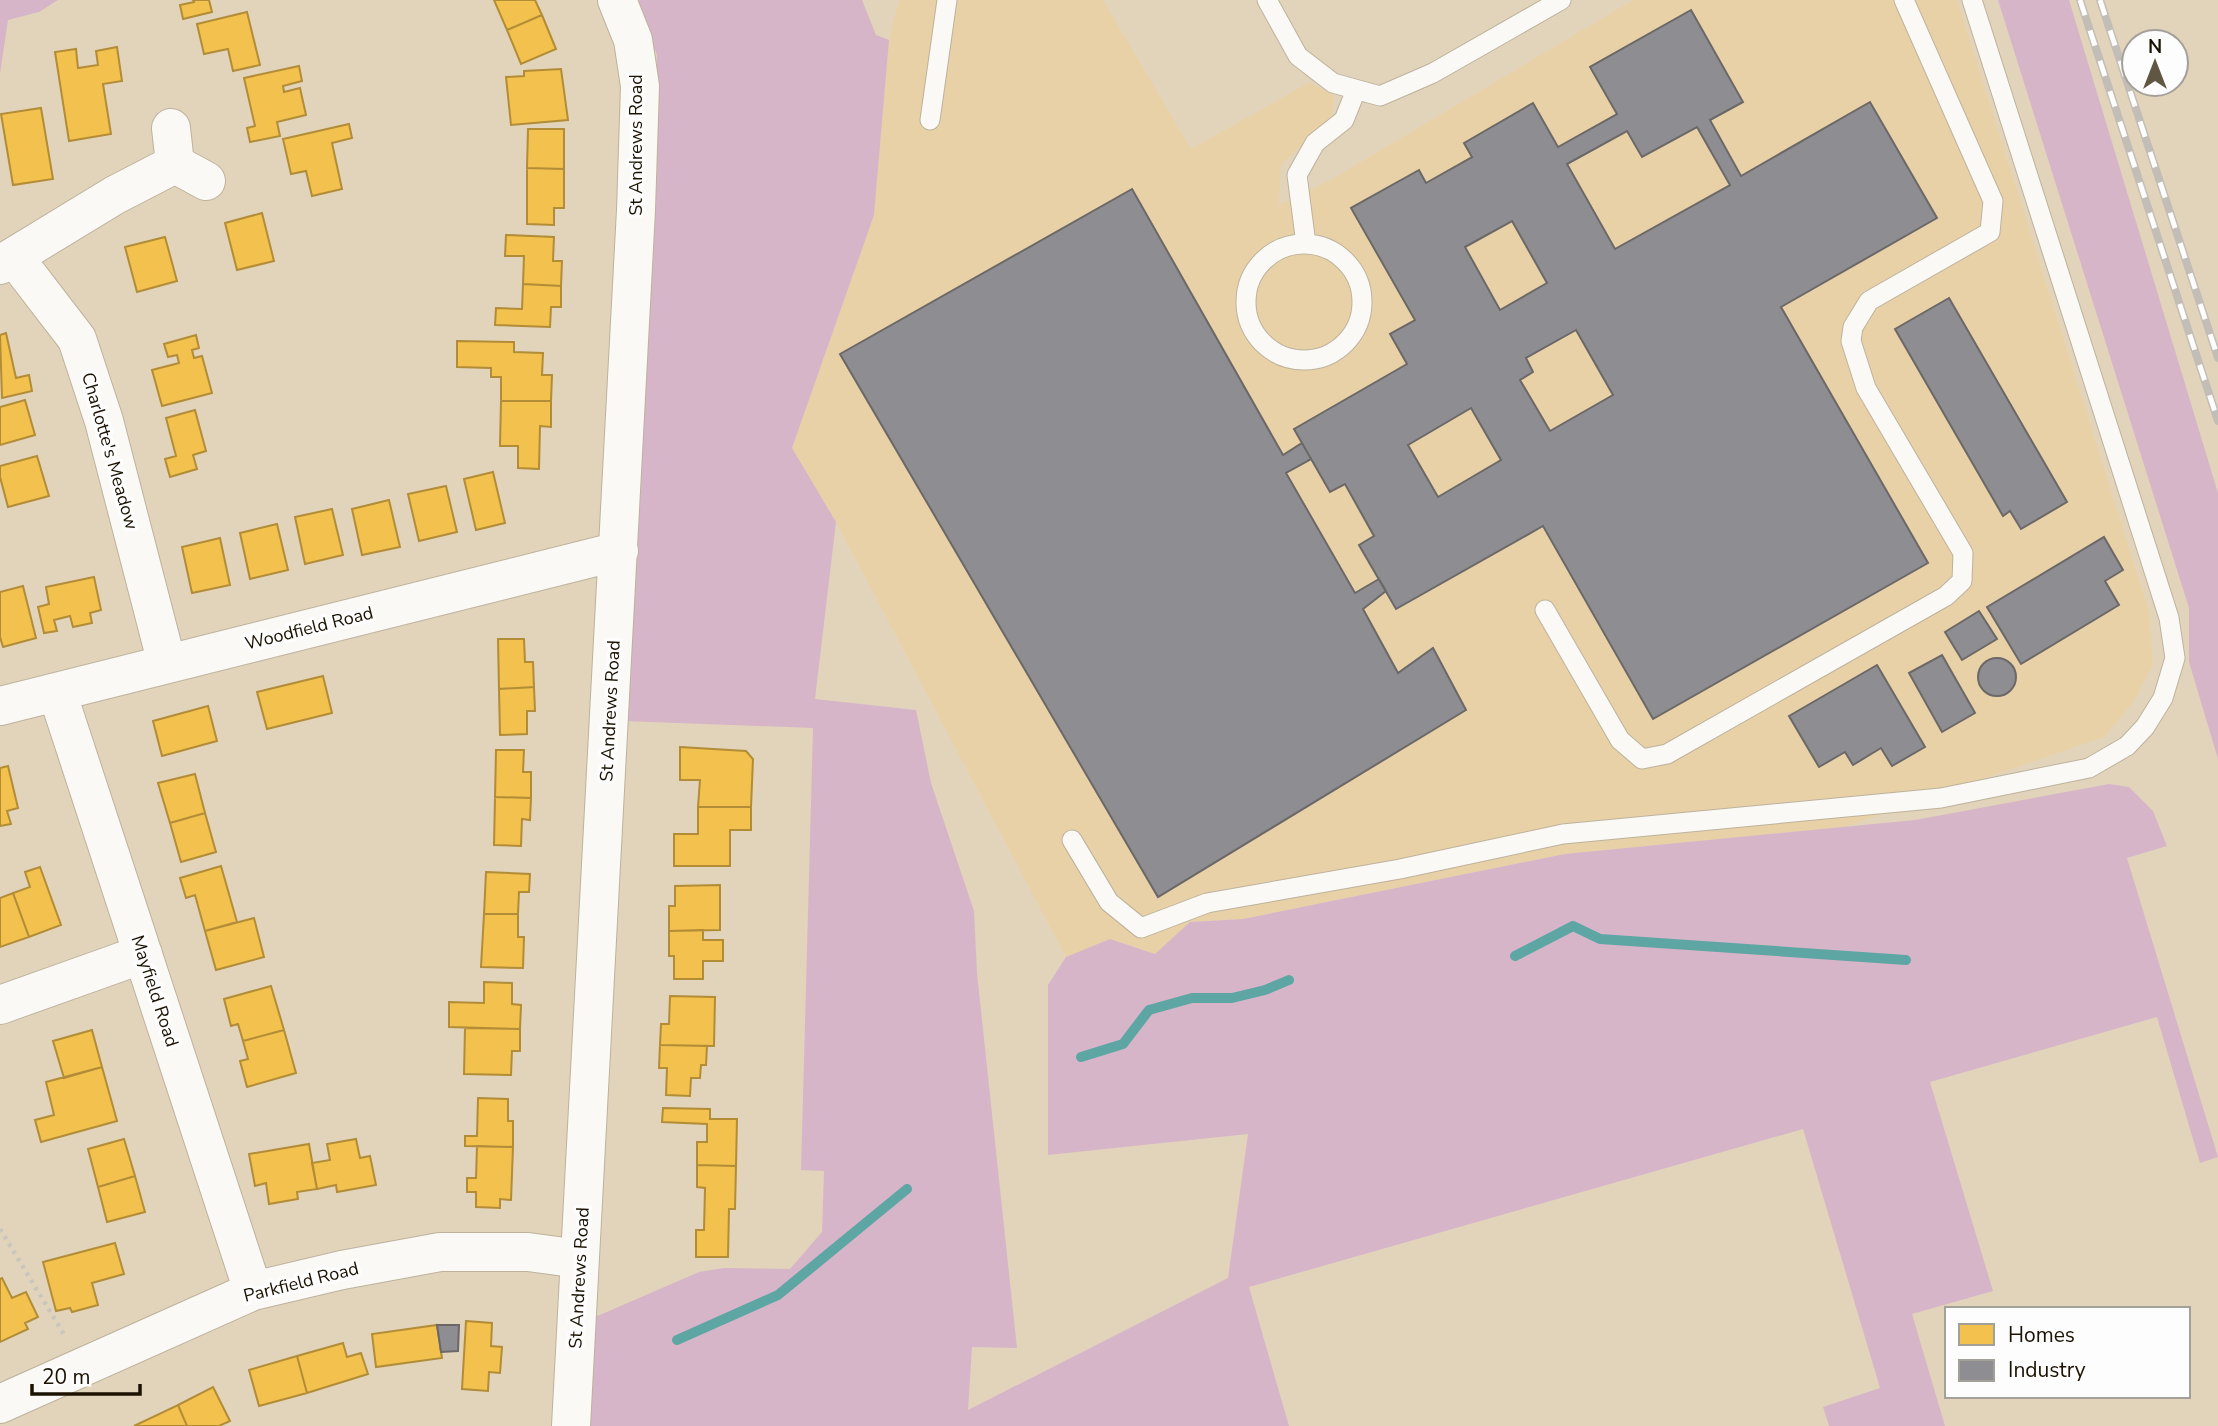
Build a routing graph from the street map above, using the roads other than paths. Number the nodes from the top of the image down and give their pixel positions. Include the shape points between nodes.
1 (617, 0) edge
2 (947, 0) edge
3 (1267, 0) edge
4 (1561, 0) edge
5 (1904, 0) edge
6 (1972, 0) edge
7 (1356, 90) junction
8 (930, 120) dead end
9 (184, 157) dead end
10 (1306, 244) junction
11 (7, 261) edge
12 (619, 551) junction
13 (1545, 610) dead end
14 (167, 664) junction
15 (57, 692) junction
16 (0, 706) edge
17 (1072, 840) dead end
18 (143, 954) junction
19 (0, 1005) edge
20 (580, 1259) junction
21 (253, 1291) junction
22 (0, 1404) edge
23 (571, 1426) edge

1 - 12 street, St Andrews Road via 633,40 640,86
2 - 8 lane
3 - 7 lane via 1298,55 1333,83
4 - 7 lane via 1433,73 1380,96
5 - 13 lane via 1993,201 1992,221 1990,232 1869,301 1853,327 1851,341 1866,388 1964,553 1962,580 1946,596 1667,754 1642,759 1620,740
6 - 17 lane via 2169,618 2175,658 2163,698 2127,746 2090,768 1941,798 1563,834 1207,903 1141,928 1109,902
7 - 10 lane via 1344,120 1315,143 1297,175
9 - 11 street, Charlotte's Meadow
10 - 10 lane via 1334,252 1349,265 1362,301 1360,320 1337,351 1300,361 1265,347 1246,314 1245,295 1262,261 1278,250
11 - 14 street, Charlotte's Meadow via 77,339 104,422
12 - 14 street, Woodfield Road
12 - 20 street, St Andrews Road
14 - 15 street, Woodfield Road
15 - 16 street, Woodfield Road
15 - 18 street, Mayfield Road
18 - 19 street
18 - 21 street, Mayfield Road
20 - 21 street, Parkfield Road via 528,1252 440,1252
20 - 23 street, St Andrews Road
21 - 22 street, Parkfield Road

